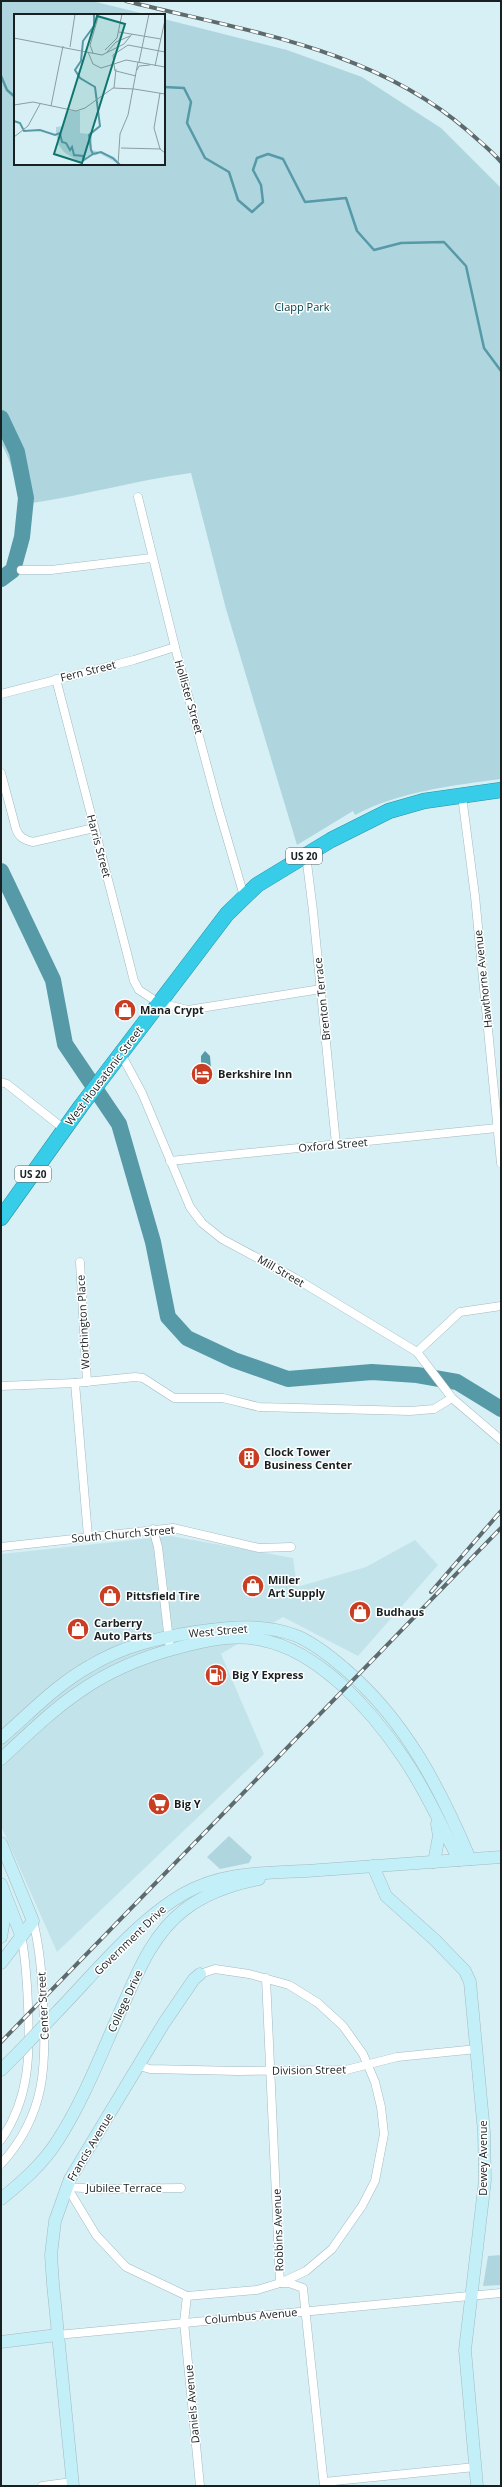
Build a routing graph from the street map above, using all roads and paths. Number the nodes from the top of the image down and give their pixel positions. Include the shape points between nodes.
1 (138, 497) dead end
2 (151, 558) junction
3 (21, 570) dead end
4 (175, 647) junction
5 (56, 679) junction
6 (1, 694) edge
7 (1, 773) edge
8 (501, 790) edge
9 (462, 796) junction
10 (94, 828) junction
11 (306, 855) junction
12 (244, 896) junction
13 (321, 989) junction
14 (159, 1003) junction
15 (118, 1059) junction
16 (1, 1082) edge
17 (497, 1128) junction
18 (64, 1129) junction
19 (336, 1144) junction
20 (170, 1161) junction
21 (501, 1163) edge
22 (1, 1218) edge
23 (80, 1262) dead end
24 (501, 1306) edge
25 (417, 1352) junction
26 (87, 1382) junction
27 (75, 1383) junction
28 (1, 1386) edge
29 (452, 1398) junction
30 (501, 1440) edge
31 (153, 1529) junction
32 (88, 1536) junction
33 (1, 1547) edge
34 (291, 1547) dead end
35 (168, 1636) junction
36 (170, 1649) junction
37 (1, 1738) edge
38 (1, 1759) edge
39 (432, 1809) junction
40 (1, 1844) edge
41 (501, 1857) edge
42 (465, 1859) junction
43 (434, 1862) junction
44 (373, 1866) junction
45 (303, 1872) junction
46 (1, 1884) edge
47 (1, 1899) edge
48 (33, 1920) junction
49 (21, 1935) junction
50 (1, 1937) edge
51 (1, 1963) edge
52 (200, 1974) joint
53 (266, 1978) junction
54 (477, 2049) junction
55 (367, 2063) junction
56 (139, 2066) junction
57 (1, 2070) edge
58 (270, 2071) junction
59 (1, 2140) edge
60 (1, 2164) edge
61 (67, 2187) junction
62 (181, 2188) dead end
63 (1, 2199) edge
64 (280, 2283) junction
65 (501, 2293) edge
66 (187, 2296) junction
67 (471, 2296) junction
68 (307, 2312) junction
69 (184, 2322) junction
70 (56, 2335) junction
71 (1, 2342) edge
72 (476, 2467) junction
73 (73, 2484) edge
74 (324, 2484) edge
75 (42, 2486) edge
76 (200, 2486) edge
77 (477, 2486) edge

1 - 2 street, Hollister Street
2 - 3 street via 51,570
2 - 4 street, Hollister Street
4 - 5 street, Fern Street
4 - 12 street, Hollister Street
5 - 6 street, Fern Street
5 - 10 street, Harris Street
7 - 10 street via 19,836 26,840 36,840
8 - 9 highway, West Housatonic Street / US 20
9 - 11 highway, West Housatonic Street / US 20 via 424,801 389,811
9 - 17 street, Hawthorne Avenue via 476,903
10 - 14 street, Harris Street via 134,981 139,990
11 - 12 highway, West Housatonic Street / US 20 via 268,877
11 - 13 street, Brenton Terrace
12 - 14 highway, West Housatonic Street / US 20 via 227,914
13 - 14 street, Harris Street via 188,1010
13 - 19 street, Brenton Terrace
14 - 15 highway, West Housatonic Street / US 20
15 - 18 highway, West Housatonic Street / US 20
15 - 20 street, Mill Street via 142,1093
16 - 18 street
17 - 19 street, Oxford Street
17 - 21 street, Hawthorne Avenue
18 - 22 highway, West Housatonic Street / US 20
19 - 20 street, Oxford Street
20 - 25 street, Mill Street via 194,1215 222,1239 295,1278
23 - 26 street, Worthington Place
24 - 25 street via 460,1312
25 - 29 street, Mill Street
26 - 27 street
26 - 29 street via 143,1378 174,1398 223,1398 259,1407 281,1409 410,1411 434,1409
27 - 28 street
27 - 32 street
29 - 30 street, Mill Street
31 - 32 street, South Church Street
31 - 34 street, South Church Street via 182,1529 259,1548
31 - 35 street via 158,1547
32 - 33 street, South Church Street
35 - 36 street
35 - 37 street, West Street via 130,1646 89,1666 52,1692
35 - 42 street, West Street via 231,1627 268,1629 297,1636 326,1652 360,1682 402,1730 439,1790
36 - 38 street, West Street via 122,1668 84,1689
36 - 39 street, West Street via 198,1642 241,1638 276,1643 300,1654 324,1670 378,1723 404,1758
39 - 42 street, West Street
39 - 43 street, West Street via 439,1836
40 - 48 street, Center Street
41 - 42 street
42 - 43 street, Government Drive
43 - 44 street, Government Drive
44 - 45 street, Government Drive
44 - 54 street, Dewey Avenue via 386,1896 465,1971 470,1982
45 - 57 street, Government Drive, bridge via 237,1875 210,1881 161,1908
45 - 63 street, College Drive via 259,1879 216,1892 192,1904 169,1924 145,1958 58,2141 36,2168
46 - 49 street, Center Street
47 - 50 street via 4,1920
48 - 49 street
48 - 60 street, Center Street via 41,1957 45,2072 30,2120 15,2147
49 - 51 street
49 - 59 street, Center Street via 27,1976 29,2062 21,2103
52 - 53 street via 215,1969
52 - 56 street, Francis Avenue via 164,2023
53 - 55 street via 288,1985 318,2003 343,2026
53 - 58 street, Robbins Avenue
54 - 55 street, Division Street
54 - 67 street, Dewey Avenue via 485,2180
55 - 58 street, Division Street via 346,2070
55 - 64 street via 381,2107 384,2134 375,2181 332,2249 306,2271
56 - 58 street, Division Street via 150,2069
56 - 61 street, Francis Avenue
58 - 64 street, Robbins Avenue
61 - 62 street, Jubilee Terrace
61 - 66 street via 96,2235 126,2267
61 - 70 street, Francis Avenue via 55,2221 51,2255
64 - 66 street via 235,2294
64 - 68 street, Robbins Avenue via 303,2288
65 - 67 street, Columbus Avenue
66 - 69 street, Daniels Avenue
67 - 68 street, Columbus Avenue
67 - 72 street, Dewey Avenue via 465,2350
68 - 69 street, Columbus Avenue
68 - 74 street, Robbins Avenue
69 - 70 street, Columbus Avenue
69 - 76 street, Daniels Avenue
70 - 71 street, Columbus Avenue
70 - 73 street, Francis Avenue
72 - 74 street
72 - 77 street, Dewey Avenue
73 - 75 street

